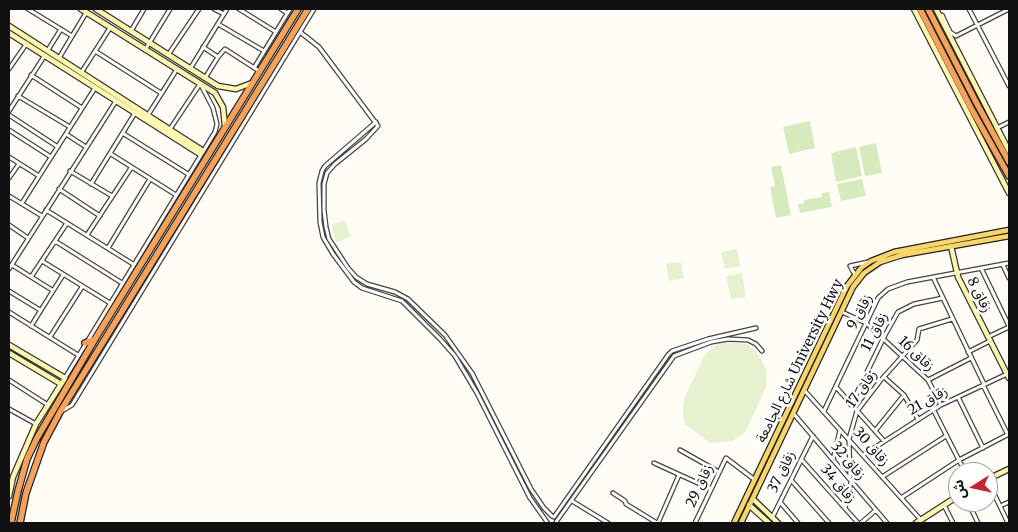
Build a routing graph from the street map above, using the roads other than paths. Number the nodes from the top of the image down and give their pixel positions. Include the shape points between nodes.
1 (28, 9) edge
2 (81, 9) edge
3 (96, 9) edge
4 (144, 9) edge
5 (170, 9) edge
6 (199, 9) edge
7 (214, 9) edge
8 (227, 9) edge
9 (239, 9) edge
10 (281, 9) edge
11 (298, 9) edge
12 (308, 9) edge
13 (314, 9) edge
14 (914, 9) edge
15 (920, 9) edge
16 (928, 9) edge
17 (936, 9) edge
18 (970, 9) edge
19 (1008, 10) edge
20 (289, 11) edge
21 (87, 12) junction
22 (224, 14) junction
23 (942, 15) dead end
24 (218, 24) junction
25 (978, 25) junction
26 (110, 28) junction
27 (301, 28) junction
28 (61, 29) junction
29 (131, 30) junction
30 (10, 31) edge
31 (276, 32) junction
32 (72, 36) junction
33 (27, 42) junction
34 (149, 42) junction
35 (269, 43) junction
36 (203, 47) junction
37 (275, 47) junction
38 (145, 50) junction
39 (95, 51) junction
40 (264, 51) junction
41 (46, 52) junction
42 (943, 54) junction
43 (168, 55) junction
44 (956, 56) junction
45 (59, 58) junction
46 (218, 58) junction
47 (11, 62) edge
48 (9, 69) edge
49 (177, 69) junction
50 (190, 69) junction
51 (257, 69) junction
52 (945, 69) junction
53 (81, 73) junction
54 (31, 75) junction
55 (205, 78) junction
56 (252, 83) junction
57 (200, 84) junction
58 (1009, 86) edge
59 (95, 88) junction
60 (104, 90) junction
61 (161, 93) junction
62 (18, 96) junction
63 (116, 100) junction
64 (82, 108) junction
65 (9, 111) edge
66 (136, 113) junction
67 (9, 115) edge
68 (148, 116) junction
69 (1009, 122) edge
70 (377, 124) junction
71 (70, 127) junction
72 (225, 127) junction
73 (997, 128) junction
74 (170, 129) junction
75 (9, 130) edge
76 (66, 134) junction
77 (124, 134) junction
78 (215, 137) junction
79 (229, 143) junction
80 (58, 146) junction
81 (86, 147) junction
82 (1009, 151) edge
83 (202, 152) junction
84 (110, 154) junction
85 (9, 157) edge
86 (51, 157) junction
87 (1009, 162) edge
88 (19, 164) junction
89 (132, 168) junction
90 (70, 171) junction
91 (188, 174) junction
92 (39, 176) junction
93 (1009, 176) edge
94 (9, 178) edge
95 (150, 179) junction
96 (92, 184) junction
97 (59, 189) junction
98 (1009, 193) edge
99 (176, 195) junction
100 (9, 196) edge
101 (113, 196) junction
102 (22, 204) junction
103 (46, 210) junction
104 (42, 216) junction
105 (100, 216) junction
106 (67, 223) junction
107 (9, 227) edge
108 (1008, 229) edge
109 (327, 232) junction
110 (322, 233) junction
111 (152, 234) junction
112 (87, 236) junction
113 (1009, 236) edge
114 (158, 237) junction
115 (28, 238) junction
116 (55, 241) junction
117 (951, 246) junction
118 (108, 248) junction
119 (42, 261) junction
120 (871, 261) junction
121 (1009, 263) edge
122 (12, 264) junction
123 (133, 264) junction
124 (1003, 265) junction
125 (981, 268) junction
126 (9, 269) edge
127 (956, 272) junction
128 (136, 273) junction
129 (63, 274) junction
130 (855, 275) junction
131 (31, 277) junction
132 (143, 278) junction
133 (933, 278) junction
134 (1009, 278) edge
135 (122, 283) junction
136 (82, 287) junction
137 (52, 290) junction
138 (9, 291) edge
139 (943, 298) junction
140 (110, 303) junction
141 (40, 310) junction
142 (9, 312) edge
143 (842, 312) junction
144 (952, 319) junction
145 (866, 323) junction
146 (31, 326) junction
147 (1009, 327) edge
148 (756, 328) dead end
149 (445, 335) junction
150 (50, 337) junction
151 (95, 339) junction
152 (440, 339) junction
153 (883, 339) junction
154 (989, 339) junction
155 (85, 343) junction
156 (9, 345) edge
157 (762, 351) dead end
158 (968, 352) junction
159 (9, 353) edge
160 (78, 355) junction
161 (902, 356) junction
162 (971, 358) junction
163 (806, 371) junction
164 (811, 374) junction
165 (1008, 376) edge
166 (884, 377) junction
167 (65, 378) junction
168 (9, 380) edge
169 (928, 380) junction
170 (61, 384) junction
171 (984, 385) junction
172 (836, 387) junction
173 (804, 389) junction
174 (904, 394) junction
175 (958, 397) junction
176 (48, 405) junction
177 (852, 405) junction
178 (941, 405) junction
179 (9, 409) edge
180 (933, 409) junction
181 (824, 411) junction
182 (857, 411) junction
183 (60, 412) junction
184 (793, 413) junction
185 (918, 419) junction
186 (37, 422) junction
187 (45, 424) junction
188 (840, 429) junction
189 (875, 431) junction
190 (1008, 435) edge
191 (813, 436) junction
192 (946, 436) junction
193 (849, 440) junction
194 (884, 441) junction
195 (983, 448) junction
196 (680, 450) dead end
197 (863, 455) junction
198 (801, 458) junction
199 (833, 460) junction
200 (959, 460) junction
201 (654, 463) dead end
202 (719, 472) junction
203 (679, 475) junction
204 (11, 476) edge
205 (882, 477) junction
206 (755, 480) junction
207 (791, 480) junction
208 (850, 480) junction
209 (711, 489) junction
210 (18, 491) junction
211 (26, 493) junction
212 (614, 493) dead end
213 (9, 496) edge
214 (901, 498) junction
215 (753, 499) junction
216 (572, 501) junction
217 (780, 502) junction
218 (948, 502) edge
219 (998, 502) edge
220 (1009, 502) edge
221 (944, 504) junction
222 (750, 506) junction
223 (1000, 506) junction
224 (845, 508) junction
225 (876, 510) junction
226 (553, 516) junction
227 (772, 518) junction
228 (918, 522) edge
229 (977, 522) edge
230 (12, 523) edge
231 (20, 523) edge
232 (547, 523) edge
233 (556, 523) edge
234 (608, 523) edge
235 (657, 523) edge
236 (695, 523) edge
237 (734, 523) edge
238 (741, 523) edge
239 (769, 523) edge
240 (778, 523) edge
241 (798, 523) edge
242 (829, 523) edge
243 (860, 523) edge
244 (887, 523) edge
245 (953, 523) edge
246 (971, 523) edge
247 (1008, 523) edge

1 - 28 street
2 - 21 street
3 - 29 street
4 - 29 street
5 - 34 street
6 - 43 street
7 - 22 street
8 - 22 street
9 - 31 street
10 - 20 street
11 - 37 highway
12 - 27 highway
13 - 27 street
14 - 52 street
15 - 42 highway
16 - 44 highway
17 - 44 street
18 - 25 street
19 - 25 street
20 - 31 street
21 - 26 street
21 - 32 street
22 - 24 street
23 - 25 street via 954,35
24 - 36 street
24 - 40 street
25 - 58 street
26 - 38 street
26 - 39 street
27 - 70 street
27 - 79 highway
28 - 32 street
28 - 41 street
29 - 34 street
30 - 33 street
31 - 35 street
32 - 45 street
33 - 41 street
33 - 47 street
34 - 38 street
34 - 43 street
35 - 37 highway
35 - 40 street
36 - 46 street
36 - 50 street
37 - 51 highway
38 - 49 street
39 - 53 street
39 - 61 street
40 - 51 street
41 - 45 street
41 - 54 street
41 - 59 street
42 - 52 highway
42 - 93 highway
43 - 50 street
44 - 73 street
44 - 87 highway
45 - 53 street
46 - 51 street via 225,49
46 - 55 street
47 - 48 street
49 - 57 street
49 - 61 street
50 - 55 street
51 - 56 highway
52 - 98 street
53 - 60 street
54 - 62 street
54 - 64 street
55 - 56 street via 231,89
56 - 72 highway
57 - 72 street via 215,93 221,102
57 - 74 street
57 - 78 street via 216,118
59 - 60 street
59 - 64 street
60 - 63 street
60 - 68 street
61 - 68 street
62 - 65 street
62 - 71 street
63 - 66 street
63 - 81 street
64 - 71 street
66 - 77 street
66 - 83 street
67 - 80 street
68 - 74 street
69 - 73 street
70 - 109 street via 366,139 327,173 324,191
70 - 110 street via 322,171 319,183
71 - 76 street
72 - 78 highway
73 - 82 street
74 - 83 street
75 - 86 street
76 - 80 street
76 - 81 street
77 - 84 street
77 - 91 street
78 - 83 street
78 - 114 highway
79 - 132 highway
79 - 183 street via 72,406
80 - 86 street
81 - 90 street
83 - 91 street
84 - 89 street
84 - 96 street
85 - 88 street
86 - 92 street
88 - 92 street
88 - 94 street
89 - 95 street
89 - 101 street
90 - 96 street
90 - 97 street
91 - 99 street
92 - 102 street
95 - 99 street
95 - 118 street
96 - 101 street
97 - 103 street
97 - 105 street
99 - 111 street
100 - 102 street
101 - 105 street
102 - 104 street
103 - 104 street
103 - 106 street
104 - 115 street
105 - 112 street
106 - 112 street
106 - 116 street
107 - 115 street
108 - 120 main road, شارع الجامعة University Hwy via 900,250
109 - 110 street
109 - 149 street via 356,277 408,299
110 - 152 street via 354,282 362,288 402,301
111 - 114 highway
111 - 123 street
112 - 118 street
113 - 117 main road, شارع الجامعة University Hwy
114 - 128 highway
115 - 122 street
116 - 119 street
116 - 135 street
117 - 127 street, زقاق 8
117 - 143 main road, شارع الجامعة University Hwy via 897,256 873,266 853,287
118 - 123 street
119 - 129 street
119 - 131 street
120 - 130 main road, شارع الجامعة University Hwy
120 - 130 street via 850,266
121 - 124 street, زقاق 9
122 - 126 street
122 - 131 street
123 - 135 street
124 - 125 street, زقاق 9
124 - 134 street
125 - 127 street, زقاق 9
125 - 147 street
127 - 133 street, زقاق 9
127 - 154 street, زقاق 8
128 - 132 highway
128 - 151 highway
129 - 136 street
129 - 137 street
130 - 163 main road, شارع الجامعة University Hwy
131 - 137 street
132 - 183 highway
133 - 139 street
133 - 145 street, زقاق 9 via 888,289 878,298
135 - 140 street
136 - 140 street
136 - 150 street
137 - 141 street
138 - 141 street
139 - 144 street
139 - 153 street, زقاق 11 via 899,311
140 - 155 street
141 - 146 street
142 - 146 street
143 - 145 street, زقاق 16
143 - 164 main road, شارع الجامعة University Hwy
144 - 158 street
144 - 161 street, زقاق 17 via 919,328 917,340
145 - 153 street, زقاق 16
145 - 172 street, زقاق 9
146 - 150 street
147 - 154 street
148 - 226 street via 708,339 668,354
149 - 152 street
149 - 226 street via 472,373 531,489
150 - 160 street
151 - 155 highway
151 - 187 highway
152 - 232 street via 463,367 522,483
153 - 161 street, زقاق 16
153 - 177 street, زقاق 11
154 - 158 street
154 - 165 street, زقاق 8
155 - 160 street
156 - 167 street
157 - 216 street via 752,342 733,338 676,354
158 - 162 street
159 - 170 street
160 - 167 street
161 - 166 street, زقاق 17
161 - 169 street, زقاق 16
162 - 169 street
162 - 171 street
163 - 164 main road
163 - 206 main road, شارع الجامعة University Hwy
164 - 173 main road, شارع الجامعة University Hwy
165 - 171 street, زقاق 21
166 - 174 street
166 - 182 street, زقاق 17
167 - 170 street
168 - 176 street
169 - 178 street, زقاق 16
170 - 176 street
171 - 175 street, زقاق 21
171 - 190 street
172 - 177 street
172 - 181 street, زقاق 9
173 - 181 street, زقاق 30
173 - 184 main road, شارع الجامعة University Hwy
174 - 185 street
174 - 189 street
175 - 178 street, زقاق 21
175 - 195 street
176 - 186 street
177 - 182 street
178 - 180 street, زقاق 21
179 - 186 street
180 - 185 street, زقاق 21
180 - 192 street
181 - 188 street, زقاق 30
182 - 189 street
182 - 193 street, زقاق 17
183 - 211 highway via 44,442
184 - 191 street, زقاق 32
184 - 215 main road, شارع الجامعة University Hwy
185 - 194 street, زقاق 21
186 - 187 highway
186 - 204 street
187 - 210 highway via 27,459
188 - 193 street, زقاق 30
188 - 199 street
189 - 194 street
190 - 195 street
191 - 198 street, زقاق 37
191 - 199 street, زقاق 32
192 - 200 street
192 - 205 street
193 - 197 street, زقاق 30
193 - 208 street, زقاق 17
194 - 197 street, زقاق 21
195 - 200 street
196 - 202 street
197 - 205 street, زقاق 30
198 - 207 street, زقاق 37
198 - 224 street, زقاق 34
199 - 208 street, زقاق 32
200 - 214 street
201 - 203 street
202 - 206 street, زقاق 29 via 726,458
202 - 209 street, زقاق 29
203 - 209 street
203 - 235 street
204 - 213 street
205 - 214 street, زقاق 30
206 - 237 main road, شارع الجامعة University Hwy
207 - 217 street, زقاق 37
207 - 242 street
208 - 224 street, زقاق 17
208 - 225 street, زقاق 32
209 - 236 street, زقاق 29
210 - 211 highway
210 - 230 highway
211 - 231 highway
212 - 235 street
214 - 228 street, زقاق 30
215 - 222 main road, شارع الجامعة University Hwy
215 - 227 street
216 - 233 street
216 - 234 street
217 - 227 street, زقاق 37
217 - 241 street
218 - 221 street
219 - 223 street
220 - 223 street
221 - 228 street
221 - 245 street
222 - 238 main road, شارع الجامعة University Hwy
222 - 239 street
223 - 247 street
224 - 243 street, زقاق 34
225 - 243 street
225 - 244 street, زقاق 32
226 - 232 street
226 - 233 street
227 - 240 street
229 - 246 street

